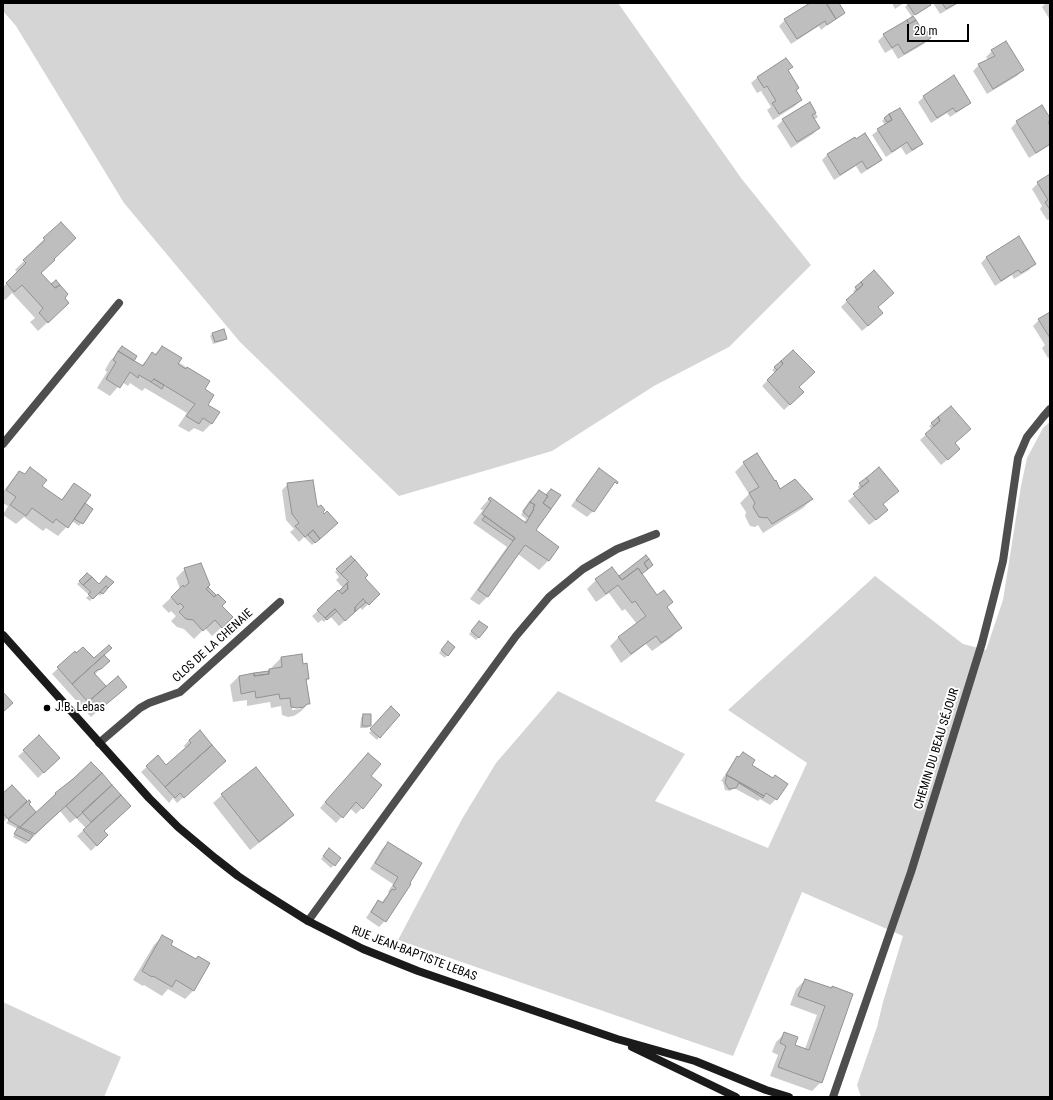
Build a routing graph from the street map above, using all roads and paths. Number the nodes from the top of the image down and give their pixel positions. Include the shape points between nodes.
1 (119, 303) dead end
2 (1050, 409) edge
3 (3, 444) edge
4 (656, 534) dead end
5 (280, 602) dead end
6 (3, 635) edge
7 (99, 743) junction
8 (308, 921) junction
9 (617, 1039) junction
10 (736, 1097) edge
11 (789, 1097) edge
12 (833, 1097) edge

1 - 3 street
2 - 12 street, CHEMIN DU BEAU SÉJOUR via 1027,437 1018,458 1003,561 982,643 911,872
4 - 8 street via 616,549 582,569 549,597 516,636
5 - 7 street, CLOS DE LA CHENAIE via 180,692 140,708
6 - 7 main road, RUE JEAN-BAPTISTE LEBAS
7 - 8 main road, RUE JEAN-BAPTISTE LEBAS via 149,798 197,844 262,892
8 - 9 main road, RUE JEAN-BAPTISTE LEBAS via 363,949 418,971
9 - 10 main road, RUE JEAN-BAPTISTE LEBAS
9 - 11 main road, RUE JEAN-BAPTISTE LEBAS via 695,1061

